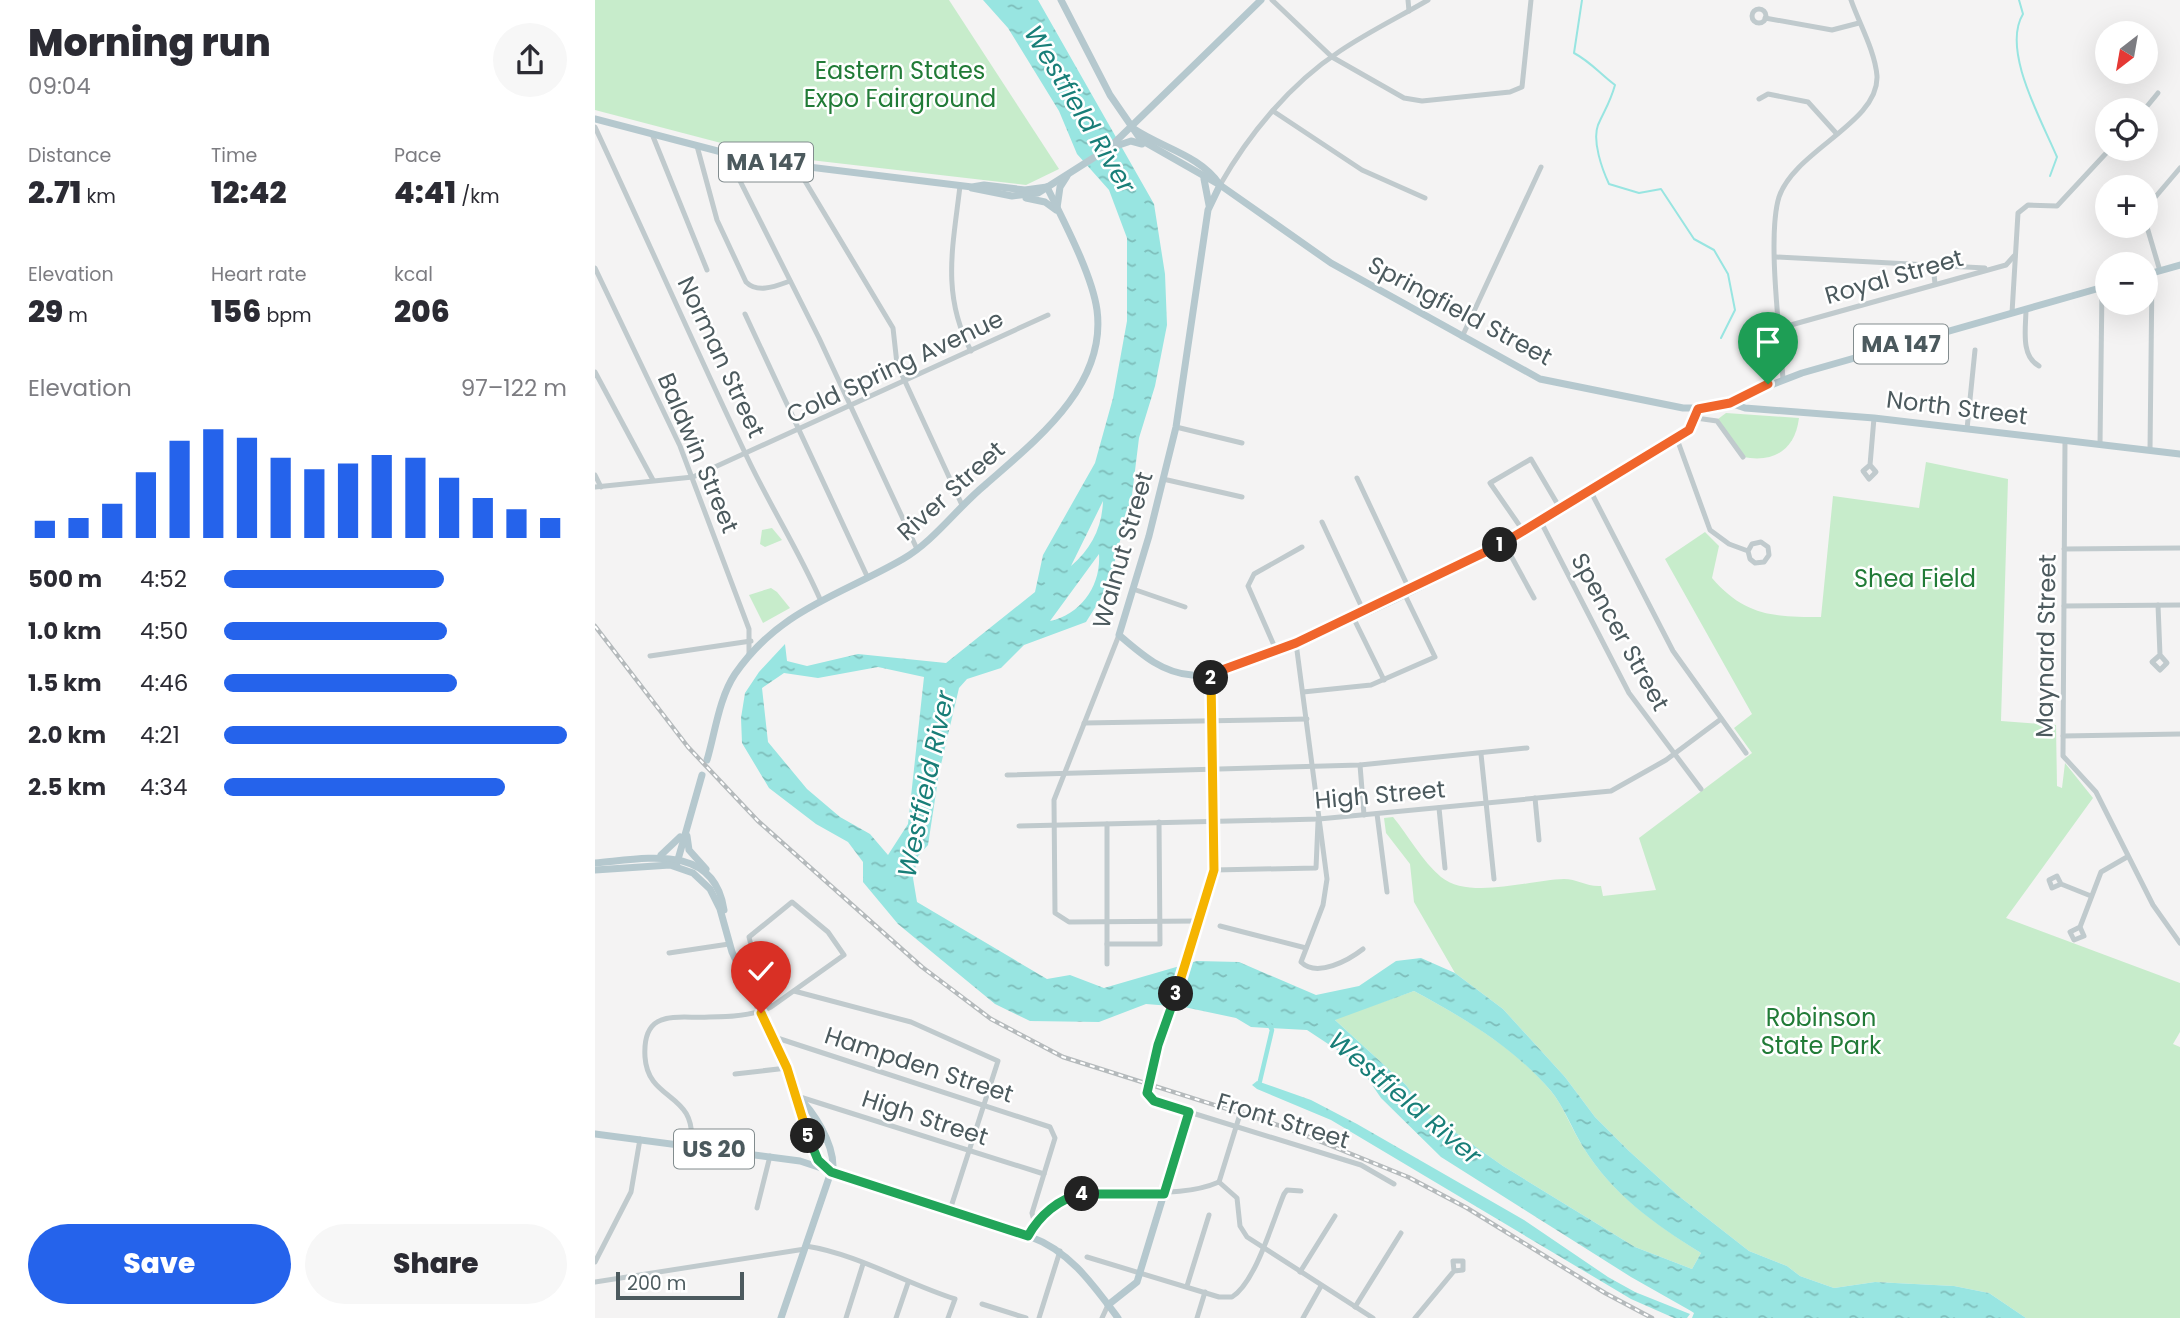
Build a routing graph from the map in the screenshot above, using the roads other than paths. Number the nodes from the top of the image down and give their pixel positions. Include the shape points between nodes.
1 (1061, 0) edge
2 (1261, 0) edge
3 (1272, 0) edge
4 (1408, 0) edge
5 (1428, 0) edge
6 (1531, 0) edge
7 (1850, 0) edge
8 (1409, 11) junction
9 (1765, 18) dead end
10 (1859, 23) junction
11 (1332, 57) junction
12 (2158, 93) dead end
13 (2154, 98) edge
14 (1759, 99) dead end
15 (1273, 111) junction
16 (595, 118) edge
17 (1129, 125) junction
18 (595, 127) edge
19 (652, 134) junction
20 (1836, 134) junction
21 (1121, 140) junction
22 (697, 146) junction
23 (1153, 149) junction
24 (727, 155) junction
25 (2098, 161) edge
26 (796, 166) junction
27 (1541, 167) dead end
28 (2180, 168) edge
29 (1068, 174) junction
30 (1201, 174) junction
31 (1220, 185) junction
32 (960, 186) junction
33 (972, 187) junction
34 (1047, 187) junction
35 (1012, 196) junction
36 (1425, 198) dead end
37 (1210, 205) junction
38 (1058, 210) junction
39 (2150, 252) edge
40 (2014, 256) junction
41 (1776, 257) junction
42 (1933, 264) junction
43 (2180, 265) edge
44 (595, 268) edge
45 (1991, 268) junction
46 (707, 270) dead end
47 (2158, 271) edge
48 (790, 281) junction
49 (1935, 284) junction
50 (2095, 289) edge
51 (2026, 309) junction
52 (2012, 313) junction
53 (745, 314) dead end
54 (1048, 315) dead end
55 (2103, 315) edge
56 (2152, 315) edge
57 (1780, 328) junction
58 (1462, 337) junction
59 (1975, 350) dead end
60 (971, 351) junction
61 (2039, 366) dead end
62 (595, 372) edge
63 (1783, 379) junction
64 (905, 382) junction
65 (1730, 403) junction
66 (851, 406) junction
67 (1697, 414) junction
68 (1874, 418) junction
69 (1176, 427) junction
70 (1966, 429) junction
71 (799, 431) junction
72 (1677, 439) junction
73 (2065, 440) junction
74 (1242, 443) dead end
75 (2100, 444) junction
76 (2150, 450) junction
77 (746, 454) junction
78 (2180, 454) edge
79 (1743, 457) dead end
80 (1870, 465) dead end
81 (595, 475) edge
82 (692, 477) junction
83 (1357, 478) dead end
84 (1163, 479) junction
85 (653, 480) junction
86 (598, 487) edge
87 (1591, 492) junction
88 (1243, 497) dead end
89 (962, 505) junction
90 (1561, 510) junction
91 (1322, 522) dead end
92 (1541, 522) junction
93 (1524, 532) junction
94 (1504, 543) junction
95 (1302, 547) dead end
96 (2180, 548) edge
97 (917, 549) junction
98 (2064, 549) junction
99 (1748, 551) junction
100 (867, 576) junction
101 (1133, 589) junction
102 (1407, 592) junction
103 (1534, 598) dead end
104 (820, 599) junction
105 (2158, 605) junction
106 (2180, 605) edge
107 (2064, 606) junction
108 (1185, 607) dead end
109 (1364, 612) junction
110 (1353, 617) junction
111 (1119, 635) junction
112 (751, 641) junction
113 (1296, 643) junction
114 (1276, 650) junction
115 (2160, 655) dead end
116 (650, 656) dead end
117 (749, 656) junction
118 (1211, 674) junction
119 (1384, 680) junction
120 (1303, 692) junction
121 (1307, 719) junction
122 (1721, 719) junction
123 (1212, 721) junction
124 (1084, 723) junction
125 (2180, 734) edge
126 (2063, 736) junction
127 (1527, 748) dead end
128 (1481, 754) junction
129 (1746, 754) dead end
130 (1674, 755) junction
131 (707, 760) dead end
132 (1360, 765) junction
133 (1314, 767) junction
134 (1213, 770) junction
135 (1064, 774) junction
136 (702, 775) dead end
137 (1007, 775) dead end
138 (1701, 789) dead end
139 (1535, 798) junction
140 (1486, 803) junction
141 (1439, 808) junction
142 (1377, 814) junction
143 (1364, 815) junction
144 (1319, 819) junction
145 (688, 821) junction
146 (1159, 822) junction
147 (1215, 822) junction
148 (1107, 824) junction
149 (1019, 826) dead end
150 (1053, 826) junction
151 (1539, 839) dead end
152 (2127, 857) junction
153 (649, 858) junction
154 (595, 863) edge
155 (677, 863) junction
156 (1445, 869) dead end
157 (595, 870) edge
158 (1214, 870) junction
159 (1494, 879) dead end
160 (2061, 884) dead end
161 (720, 890) junction
162 (1387, 892) dead end
163 (2091, 896) junction
164 (1161, 920) junction
165 (1107, 921) junction
166 (1199, 921) junction
167 (1220, 926) dead end
168 (2080, 927) dead end
169 (726, 930) junction
170 (2180, 943) edge
171 (729, 944) junction
172 (1107, 944) junction
173 (1306, 948) junction
174 (1363, 949) dead end
175 (669, 953) dead end
176 (1107, 964) dead end
177 (794, 991) junction
178 (771, 1007) junction
179 (761, 1013) junction
180 (771, 1036) junction
181 (787, 1068) junction
182 (735, 1074) dead end
183 (797, 1096) junction
184 (984, 1105) junction
185 (1241, 1111) dead end
186 (1189, 1112) junction
187 (1237, 1126) junction
188 (595, 1134) edge
189 (640, 1139) junction
190 (811, 1144) junction
191 (691, 1146) junction
192 (969, 1151) junction
193 (770, 1156) junction
194 (796, 1161) junction
195 (831, 1172) junction
196 (1044, 1174) junction
197 (1219, 1182) junction
198 (1394, 1184) dead end
199 (1301, 1191) dead end
200 (1164, 1194) junction
201 (758, 1208) dead end
202 (950, 1210) junction
203 (1209, 1215) dead end
204 (1335, 1216) dead end
205 (1035, 1224) junction
206 (1401, 1233) dead end
207 (1028, 1236) junction
208 (805, 1248) junction
209 (1262, 1249) junction
210 (1060, 1251) junction
211 (1087, 1257) dead end
212 (595, 1262) edge
213 (863, 1264) junction
214 (1454, 1270) dead end
215 (1141, 1272) junction
216 (1300, 1272) junction
217 (595, 1282) edge
218 (908, 1283) junction
219 (1187, 1286) junction
220 (1321, 1286) junction
221 (1205, 1292) junction
222 (982, 1304) dead end
223 (1108, 1305) junction
224 (1355, 1307) junction
225 (781, 1318) edge
226 (846, 1318) edge
227 (896, 1318) edge
228 (949, 1318) edge
229 (1026, 1318) edge
230 (1039, 1318) edge
231 (1101, 1318) edge
232 (1118, 1318) edge
233 (1197, 1318) edge
234 (1303, 1318) edge
235 (1373, 1318) edge
236 (1415, 1318) edge

1 - 17 main road
2 - 17 main road
3 - 11 street
4 - 8 street
5 - 8 street
6 - 11 street via 1522,87 1510,92 1412,100
7 - 10 street
8 - 11 street
9 - 10 street via 1832,30
10 - 20 street via 1875,68 1876,87 1869,103
11 - 15 street
12 - 13 street
14 - 20 street via 1768,94 1808,102
15 - 31 street via 1246,142
15 - 36 street via 1361,170
16 - 19 main road, MA 147
17 - 21 main road, MA 147
17 - 23 main road, Springfield Street via 1134,135
17 - 31 main road, Springfield Street / MA 147 via 1179,151
18 - 77 street, Norman Street
19 - 22 main road, MA 147
19 - 46 street
20 - 41 street via 1795,169 1784,186 1776,214
21 - 23 main road, MA 147
21 - 29 main road, MA 147
22 - 24 main road, MA 147
22 - 48 street via 717,220 746,282 766,288
23 - 30 main road, Springfield Street / MA 147
24 - 26 main road, MA 147
24 - 48 street
25 - 40 street via 2057,206 2030,205 2019,210
26 - 32 main road, MA 147
26 - 64 street via 892,326 894,354
27 - 58 street
28 - 39 street via 2146,208
29 - 34 main road, MA 147
29 - 38 main road via 1060,187
30 - 31 main road, Springfield Street / MA 147
30 - 37 main road
31 - 37 main road, Walnut Street
31 - 58 main road, Springfield Street / MA 147 via 1317,254
32 - 33 main road, MA 147
32 - 60 street via 951,289 957,321
33 - 34 main road, MA 147
33 - 35 main road, MA 147
34 - 35 main road, MA 147 via 1031,195
34 - 38 main road, River Street
35 - 38 main road via 1042,201
37 - 69 main road, Walnut Street
38 - 89 main road, River Street via 1096,304 1091,357 1073,396 1052,426
40 - 45 street, Royal Street via 2008,264
40 - 52 street
41 - 42 street
41 - 57 street
42 - 45 street
42 - 49 street
43 - 47 main road
44 - 82 street, Baldwin Street
45 - 49 street, Royal Street
48 - 66 street
49 - 57 street, Royal Street
50 - 51 main road, Springfield Street / MA 147
51 - 52 main road, Springfield Street / MA 147
51 - 61 street via 2027,354
52 - 63 main road, Springfield Street / MA 147
53 - 71 street
54 - 60 street, Cold Spring Avenue
55 - 75 street
56 - 76 street
57 - 63 street
58 - 67 main road, Springfield Street / MA 147 via 1540,379
59 - 70 street
60 - 64 street, Cold Spring Avenue
62 - 85 street
63 - 65 main road, Springfield Street / MA 147
64 - 66 street, Cold Spring Avenue
64 - 89 street
65 - 67 main road, Springfield Street / MA 147
65 - 68 main road, North Street
66 - 71 street, Cold Spring Avenue
66 - 97 street
67 - 72 main road via 1689,430
67 - 79 street via 1717,421
68 - 70 main road, North Street
68 - 80 street
69 - 74 street
69 - 84 main road, Walnut Street
70 - 73 main road, North Street
71 - 77 street, Cold Spring Avenue
71 - 100 street
72 - 87 main road
72 - 99 street via 1710,530 1728,544
73 - 75 main road, North Street
73 - 98 street, Maynard Street
75 - 76 main road, North Street
76 - 78 main road, North Street
77 - 82 street, Cold Spring Avenue
77 - 104 street, Norman Street via 776,516 798,548
81 - 86 street
82 - 85 street, Cold Spring Avenue
82 - 112 street, Baldwin Street
83 - 102 street
84 - 88 street
84 - 101 main road, Walnut Street
85 - 86 street, Cold Spring Avenue
87 - 90 main road
87 - 122 street via 1673,651
89 - 97 main road, River Street
90 - 92 main road
90 - 93 street via 1531,459 1490,483
91 - 109 street
92 - 93 main road
92 - 130 street, Spencer Street via 1623,683
93 - 94 main road
94 - 102 main road
94 - 103 street
95 - 114 street via 1254,574 1248,586
96 - 98 street
97 - 100 main road, River Street
98 - 107 street, Maynard Street
99 - 99 street via 1761,542 1769,553 1766,561 1756,563
100 - 104 main road, River Street
101 - 108 street
101 - 111 main road, Walnut Street
102 - 109 main road
102 - 119 street via 1435,657
104 - 117 main road, River Street
105 - 106 street
105 - 107 street
105 - 115 street
107 - 126 street, Maynard Street
109 - 110 main road
110 - 113 main road
110 - 119 street
111 - 118 main road via 1165,669 1193,676
111 - 124 street, Walnut Street
112 - 116 street
112 - 117 street, Baldwin Street
113 - 114 main road
113 - 120 street
114 - 118 main road
117 - 131 main road, River Street via 730,683
118 - 123 main road, Front Street
119 - 120 street via 1355,688
120 - 121 street
121 - 123 street
121 - 133 street
122 - 129 street
122 - 130 street, High Street
123 - 124 street
123 - 134 main road, Front Street
124 - 135 street, Walnut Street
125 - 126 street
126 - 152 street, Maynard Street via 2063,756 2096,792
127 - 128 street
128 - 132 street
128 - 140 street
130 - 138 street, Spencer Street
130 - 139 street, High Street via 1618,790
132 - 133 street
132 - 143 street
133 - 134 street
133 - 144 street
134 - 135 street
134 - 147 main road, Front Street
135 - 137 street
135 - 150 street, Walnut Street via 1054,800
136 - 145 main road
139 - 140 street, High Street
139 - 151 street
140 - 141 street, High Street
140 - 159 street
141 - 142 street, High Street
141 - 156 street
142 - 143 street, High Street
142 - 162 street
143 - 144 street, High Street
144 - 147 street, High Street
144 - 158 street via 1316,868
144 - 173 street via 1327,886
145 - 153 main road via 673,848
145 - 155 main road
145 - 161 main road via 688,847
146 - 147 street, High Street
146 - 148 street, High Street
146 - 164 street
147 - 158 main road, Front Street
148 - 150 street, High Street
148 - 165 street
149 - 150 street, High Street
150 - 165 street, Walnut Street via 1054,908 1058,917 1070,922
152 - 163 street via 2101,872
152 - 170 street, Maynard Street
153 - 154 main road
153 - 155 main road
155 - 157 main road
155 - 161 main road via 702,870
155 - 169 main road via 711,889
158 - 166 main road, Front Street
160 - 163 street
161 - 169 main road
163 - 168 street
164 - 165 street
164 - 166 street
164 - 172 street via 1160,944
165 - 172 street
166 - 186 main road, Front Street via 1147,1095
167 - 173 street
169 - 171 main road
171 - 175 street
171 - 179 main road
172 - 176 street
173 - 174 street via 1301,961 1318,968 1338,964
177 - 178 street
177 - 178 street via 844,955 828,932 792,902 749,937
177 - 184 street via 911,1021 998,1061
178 - 179 street
179 - 180 main road
179 - 191 street via 674,1015 659,1021 649,1033 645,1049 648,1072 689,1115
180 - 181 main road
180 - 184 street, Hampden Street
181 - 182 street
181 - 183 main road
183 - 190 main road
183 - 192 street, High Street
183 - 195 main road via 807,1105 830,1150
184 - 192 street
184 - 196 street, Hampden Street via 1054,1131
185 - 187 street
186 - 187 street, Front Street
186 - 200 main road
187 - 197 street
187 - 198 street, Front Street via 1361,1165
188 - 189 main road, US 20
189 - 191 main road, US 20
189 - 212 street via 631,1192
190 - 194 main road via 805,1157
190 - 195 main road via 820,1163
191 - 193 main road, US 20
192 - 196 street, High Street
192 - 202 street
193 - 194 main road, US 20
193 - 201 street
194 - 195 main road, US 20
195 - 202 main road, US 20
195 - 208 main road
196 - 205 street via 1032,1213
197 - 200 street
197 - 209 street via 1237,1198 1241,1228
199 - 209 street via 1284,1194
200 - 205 street via 1075,1195
200 - 215 main road
202 - 207 main road, US 20
203 - 219 street
204 - 216 street
205 - 207 street
206 - 224 street
207 - 210 main road, US 20
208 - 213 street
208 - 217 street
208 - 225 main road
209 - 216 street
209 - 221 street via 1238,1293 1219,1297
210 - 223 main road, US 20
210 - 230 street
211 - 215 street
213 - 218 street
213 - 226 street
214 - 236 street
215 - 219 street
215 - 223 main road via 1135,1284
216 - 220 street
218 - 227 street
218 - 228 street via 955,1299
219 - 221 street
220 - 224 street
220 - 234 street
221 - 233 street
222 - 229 street
223 - 231 street
223 - 232 main road, US 20
224 - 235 street

